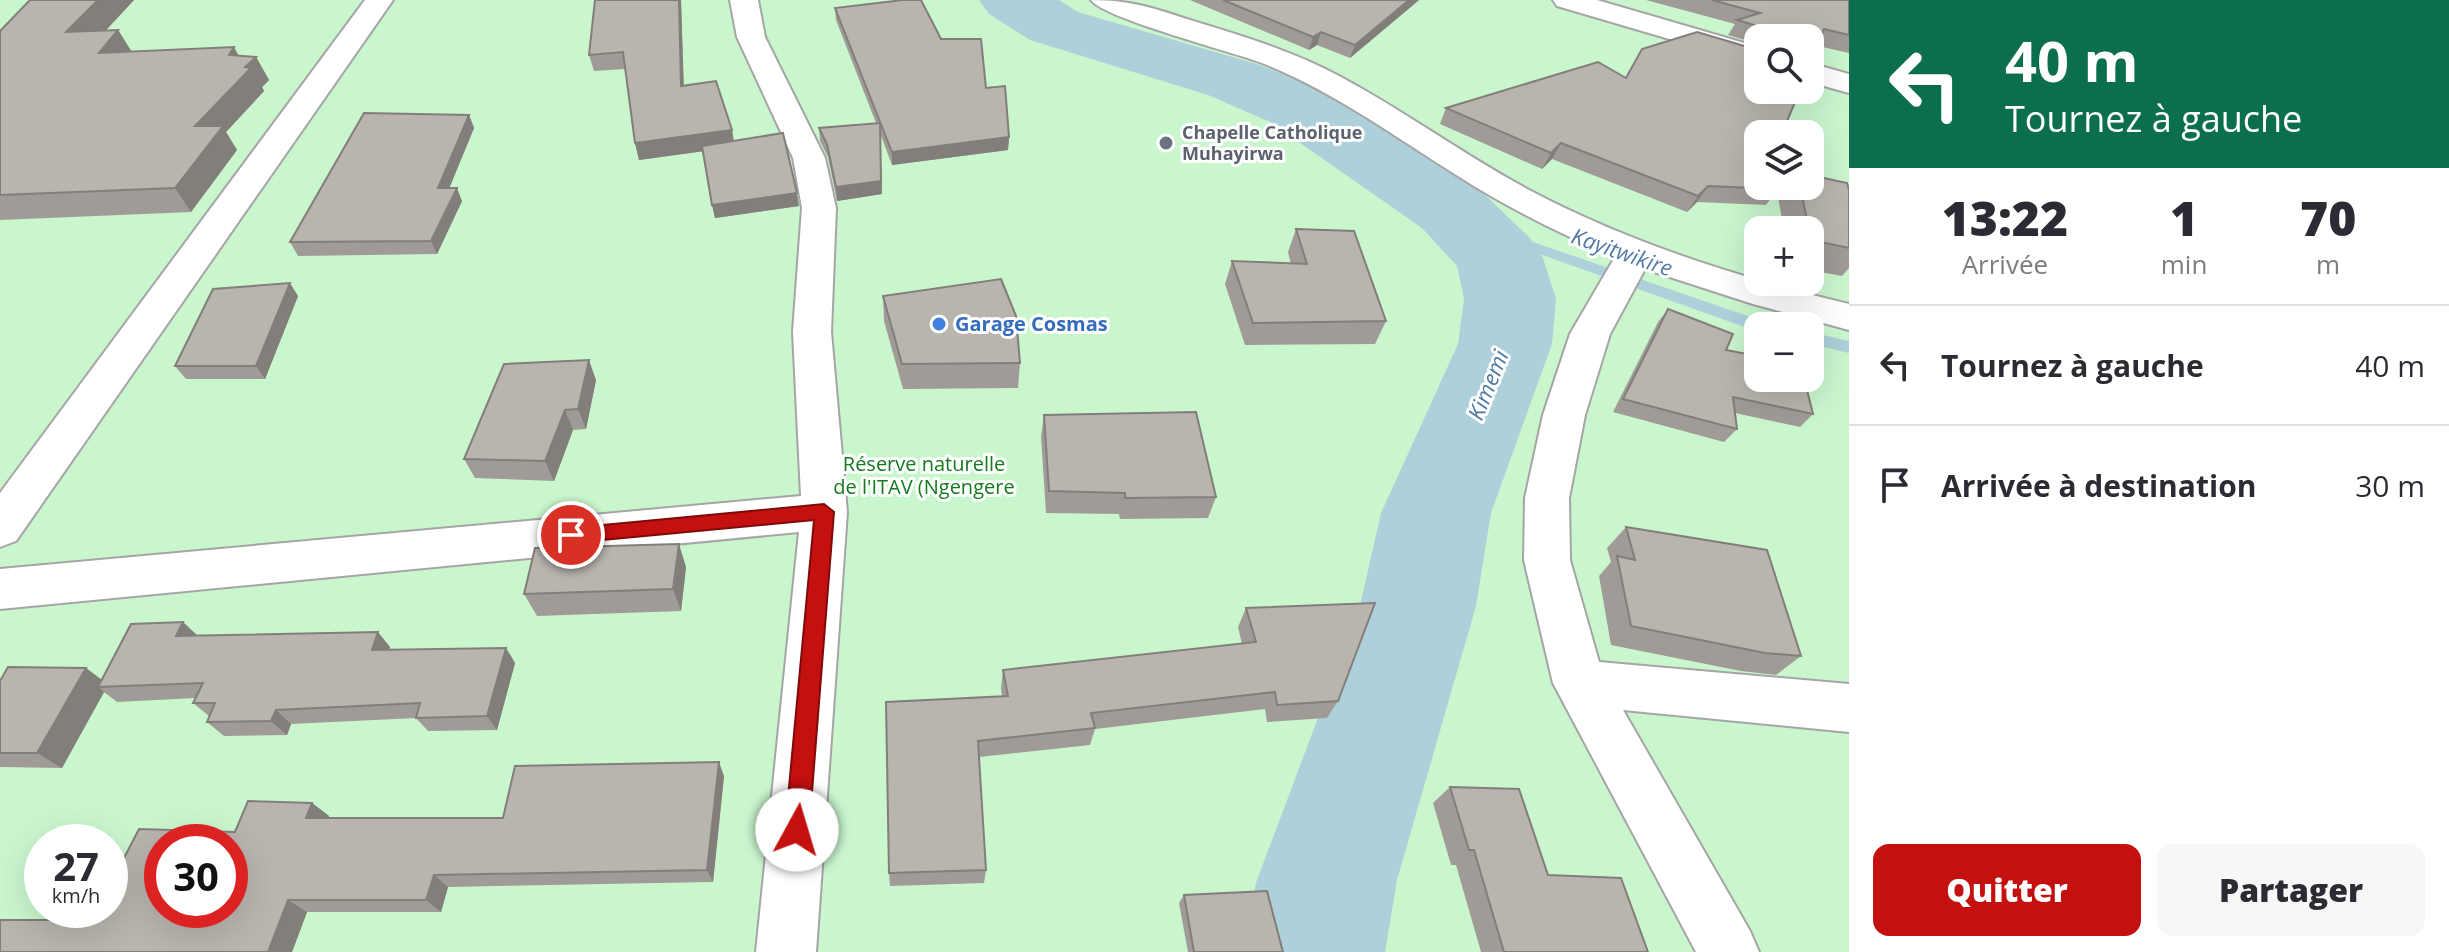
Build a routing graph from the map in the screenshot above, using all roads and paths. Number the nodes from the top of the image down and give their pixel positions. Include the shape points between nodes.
1 (379, 0) edge
2 (744, 0) edge
3 (1105, 0) edge
4 (1204, 0) edge
5 (1569, 0) edge
6 (1167, 22) junction
7 (1744, 52) edge
8 (1824, 76) edge
9 (1849, 84) edge
10 (1637, 251) junction
11 (1849, 317) edge
12 (824, 512) junction
13 (0, 528) edge
14 (0, 589) edge
15 (1579, 683) junction
16 (1849, 708) edge
17 (786, 952) edge
18 (1729, 952) edge

1 - 13 street
2 - 12 street via 751,37 809,158 819,208 812,332
3 - 6 street
4 - 6 street
5 - 7 street
6 - 10 street via 1268,54 1326,81 1520,199
8 - 9 street
10 - 11 street
10 - 15 street via 1590,334 1564,415 1547,498 1547,560
12 - 14 street
12 - 17 street
15 - 16 street
15 - 18 street

